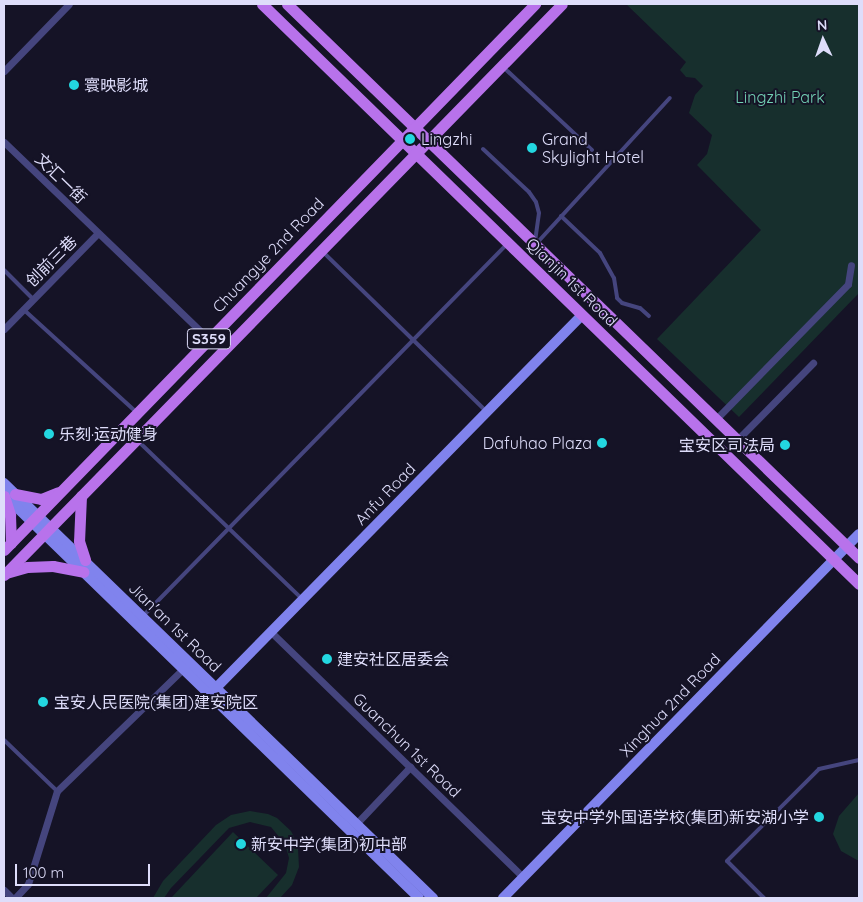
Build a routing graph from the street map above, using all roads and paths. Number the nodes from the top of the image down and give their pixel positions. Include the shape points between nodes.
1 (69, 4) edge
2 (262, 4) edge
3 (287, 4) edge
4 (535, 4) edge
5 (562, 4) edge
6 (502, 65) junction
7 (4, 70) edge
8 (670, 98) dead end
9 (415, 127) junction
10 (403, 140) junction
11 (428, 140) junction
12 (4, 142) edge
13 (483, 149) dead end
14 (592, 150) dead end
15 (416, 153) junction
16 (560, 216) junction
17 (98, 233) junction
18 (508, 243) junction
19 (534, 243) junction
20 (321, 250) junction
21 (519, 254) junction
22 (851, 265) dead end
23 (4, 270) edge
24 (33, 299) junction
25 (24, 309) junction
26 (582, 314) junction
27 (649, 316) dead end
28 (4, 329) edge
29 (209, 339) junction
30 (413, 340) junction
31 (813, 363) dead end
32 (487, 411) junction
33 (137, 413) junction
34 (716, 418) junction
35 (136, 439) junction
36 (738, 439) junction
37 (4, 483) edge
38 (62, 490) junction
39 (7, 495) edge
40 (81, 496) junction
41 (34, 519) junction
42 (228, 528) junction
43 (47, 531) junction
44 (859, 534) edge
45 (846, 545) junction
46 (7, 546) edge
47 (859, 558) edge
48 (834, 559) junction
49 (84, 566) junction
50 (4, 575) edge
51 (859, 584) edge
52 (302, 600) junction
53 (142, 616) junction
54 (271, 632) junction
55 (186, 665) junction
56 (213, 692) junction
57 (4, 740) edge
58 (859, 760) edge
59 (410, 767) junction
60 (57, 791) junction
61 (356, 824) junction
62 (524, 877) junction
63 (4, 890) edge
64 (13, 898) edge
65 (419, 898) edge
66 (433, 898) edge
67 (502, 898) edge
68 (764, 898) edge

1 - 7 street
2 - 10 main road, Qianjin 1st Road
3 - 9 main road, Qianjin 1st Road
4 - 9 main road, Chuangye 2nd Road / S359
5 - 6 main road, S359
6 - 11 main road, S359
6 - 14 lane
8 - 16 lane
9 - 10 main road, Chuangye 2nd Road / S359
9 - 11 main road, Qianjin 1st Road
10 - 15 main road, Qianjin 1st Road
10 - 29 main road, Chuangye 2nd Road / S359
11 - 15 main road, S359
11 - 19 main road, Qianjin 1st Road
12 - 17 street, 文汇一街
13 - 19 lane via 536,202 539,213
15 - 18 main road, Qianjin 1st Road
15 - 20 main road, S359
16 - 19 lane
16 - 27 lane via 600,253 614,278 617,298 622,303 640,308
17 - 24 street, 创前三巷
17 - 29 street, 文汇一街
18 - 21 main road, Qianjin 1st Road
18 - 30 lane
19 - 21 main road via 525,240 520,243
19 - 34 main road, Qianjin 1st Road
20 - 30 lane
20 - 35 main road, S359
21 - 26 main road, Qianjin 1st Road
22 - 34 street via 848,284
23 - 24 lane
24 - 25 street, 创前三巷
25 - 28 street, 创前三巷
25 - 33 lane
26 - 32 main road, Anfu Road
26 - 48 main road, Qianjin 1st Road
29 - 33 main road, Chuangye 2nd Road / S359
30 - 32 lane
30 - 42 lane
31 - 36 street
32 - 52 main road, Anfu Road
33 - 38 main road, Chuangye 2nd Road / S359
34 - 36 main road, Qianjin 1st Road
35 - 40 main road, S359
35 - 42 lane
36 - 45 main road, Qianjin 1st Road
37 - 39 main road, Jian'an 1st Road
38 - 39 main road via 41,498
38 - 41 main road, Chuangye 2nd Road / S359
39 - 41 main road, Jian'an 1st Road
39 - 46 main road via 10,515
40 - 43 main road, S359
40 - 49 main road via 79,541
41 - 43 main road, Jian'an 1st Road
41 - 46 main road, Chuangye 2nd Road / S359
42 - 52 lane
42 - 53 lane
43 - 49 main road, Jian'an 1st Road
43 - 50 main road, S359
44 - 45 main road, Xinghua 2nd Road
45 - 47 main road, Qianjin 1st Road
45 - 48 main road, Xinghua 2nd Road
48 - 51 main road, Qianjin 1st Road
48 - 62 main road, Xinghua 2nd Road
49 - 50 main road via 27,567
49 - 53 main road, Jian'an 1st Road
49 - 55 main road, Jian'an 1st Road
52 - 54 main road, Anfu Road
53 - 55 main road, Jian'an 1st Road
54 - 56 main road, Anfu Road
54 - 59 street, Guanchun 1st Road
55 - 56 main road, Jian'an 1st Road
55 - 60 street
56 - 61 main road, Jian'an 1st Road
56 - 65 main road, Jian'an 1st Road
57 - 60 lane
58 - 68 lane via 819,769 727,861
59 - 61 street
59 - 62 street, Guanchun 1st Road
60 - 64 street via 28,884
61 - 66 main road, Jian'an 1st Road
62 - 67 main road, Xinghua 2nd Road
63 - 64 street

